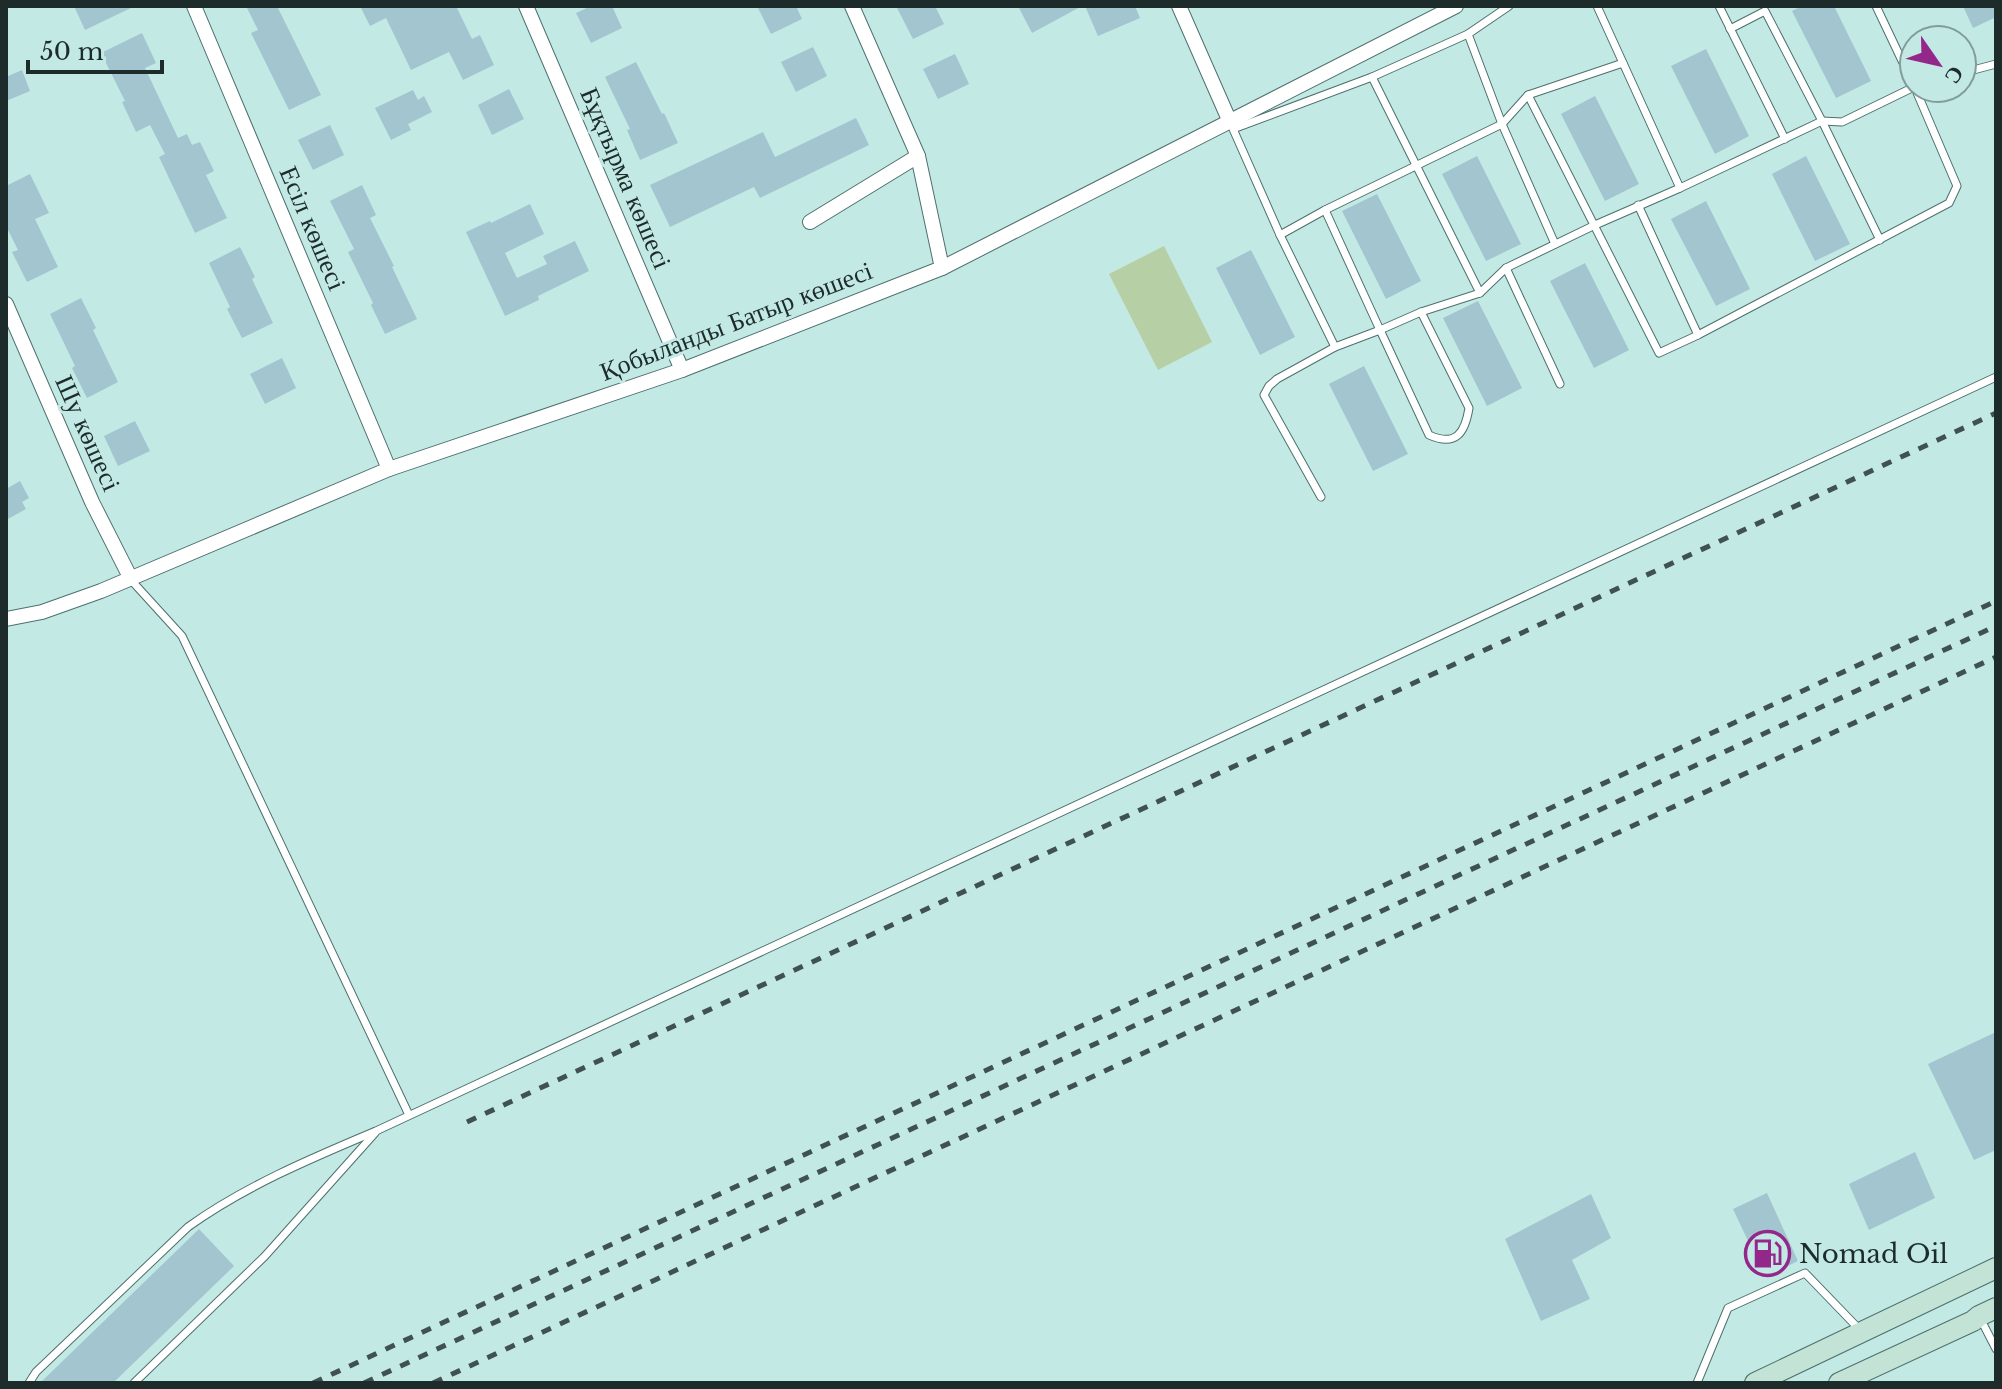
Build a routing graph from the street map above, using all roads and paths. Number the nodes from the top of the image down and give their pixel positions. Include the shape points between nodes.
1 (194, 6) edge
2 (526, 6) edge
3 (852, 6) edge
4 (1179, 6) edge
5 (1456, 6) edge
6 (1509, 6) edge
7 (1597, 6) edge
8 (1719, 6) edge
9 (1876, 6) edge
10 (1730, 29) junction
11 (1468, 34) junction
12 (1898, 53) edge
13 (1623, 63) junction
14 (1372, 77) junction
15 (1528, 95) junction
16 (1898, 95) edge
17 (1921, 104) edge
18 (1822, 121) junction
19 (1502, 124) junction
20 (1232, 125) junction
21 (1785, 139) junction
22 (918, 156) junction
23 (1415, 166) junction
24 (1680, 188) junction
25 (1638, 205) junction
26 (1325, 210) junction
27 (810, 222) dead end
28 (1595, 225) junction
29 (1280, 235) junction
30 (1880, 240) junction
31 (1555, 244) junction
32 (942, 268) junction
33 (1506, 268) junction
34 (1480, 293) junction
35 (6, 304) edge
36 (1421, 312) junction
37 (1380, 330) junction
38 (1698, 335) junction
39 (1335, 347) junction
40 (682, 370) junction
41 (1996, 377) edge
42 (1560, 384) dead end
43 (389, 469) junction
44 (1321, 497) dead end
45 (131, 579) junction
46 (6, 619) edge
47 (409, 1115) junction
48 (376, 1131) junction
49 (1996, 1268) edge
50 (1988, 1312) edge
51 (1861, 1332) junction
52 (1996, 1349) edge
53 (29, 1383) edge
54 (134, 1383) edge
55 (1697, 1383) edge
56 (1755, 1383) edge
57 (1839, 1383) edge

1 - 43 street, Есіл көшесі
2 - 40 street, Бұқтырма көшесі
3 - 22 street
4 - 20 street
5 - 20 street, Қобыланды Батыр көшесі
6 - 11 lane
7 - 13 lane
8 - 10 lane
9 - 12 lane
10 - 18 lane via 1765,11
10 - 21 lane
11 - 14 lane
11 - 19 lane
13 - 15 lane
13 - 24 lane
14 - 20 lane
14 - 23 lane
15 - 19 lane
15 - 28 lane
16 - 18 lane via 1842,122
17 - 30 lane via 1957,186 1949,203
18 - 21 lane
18 - 30 lane
19 - 23 lane
19 - 31 lane
20 - 29 lane
20 - 32 street, Қобыланды Батыр көшесі
21 - 24 lane
22 - 27 street
22 - 32 street
23 - 26 lane
23 - 34 lane
24 - 25 lane
25 - 28 lane
25 - 38 lane
26 - 29 lane
26 - 37 lane
28 - 31 lane
28 - 38 lane via 1659,353
29 - 39 lane
30 - 38 lane
31 - 33 lane
32 - 40 street, Қобыланды Батыр көшесі
33 - 34 lane
33 - 42 lane
34 - 36 lane
35 - 45 street, Шу көшесі
36 - 37 lane
36 - 37 lane via 1469,408 1467,424 1452,439 1429,435
37 - 39 lane
39 - 44 lane via 1277,379 1264,395
40 - 43 street, Қобыланды Батыр көшесі
41 - 47 lane
43 - 45 street, Қобыланды Батыр көшесі
45 - 46 street, Қобыланды Батыр көшесі via 42,612
45 - 47 lane via 182,636
47 - 48 lane
48 - 53 lane via 209,1211
48 - 54 lane via 265,1256
49 - 51 main road
50 - 52 lane
50 - 57 main road
51 - 55 lane via 1805,1273 1728,1308
51 - 56 main road

